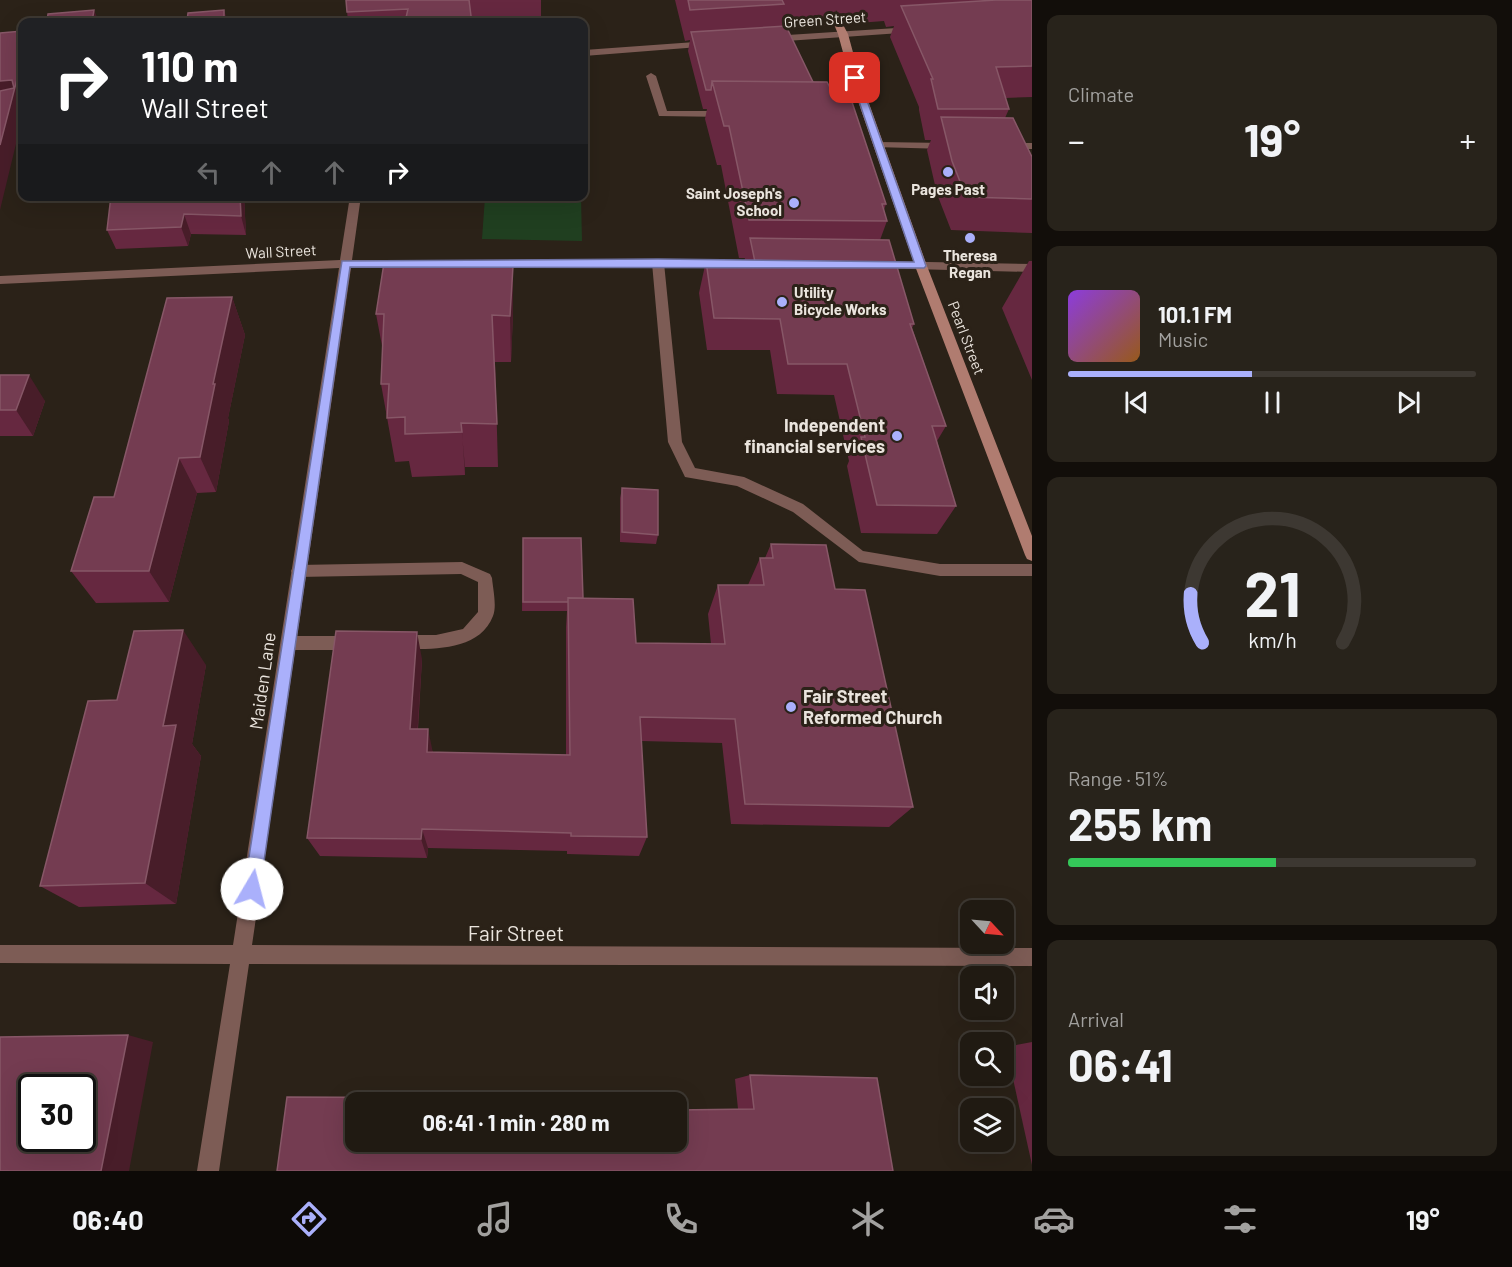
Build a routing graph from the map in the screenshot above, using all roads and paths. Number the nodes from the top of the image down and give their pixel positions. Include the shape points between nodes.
1 (822, 0) edge
2 (921, 29) edge
3 (843, 34) junction
4 (762, 40) edge
5 (714, 43) edge
6 (588, 52) edge
7 (651, 76) dead end
8 (744, 114) edge
9 (878, 146) junction
10 (961, 146) edge
11 (997, 146) edge
12 (1032, 146) edge
13 (355, 201) edge
14 (658, 263) junction
15 (345, 264) junction
16 (738, 264) edge
17 (864, 265) edge
18 (921, 266) junction
19 (1032, 268) edge
20 (0, 280) edge
21 (1032, 555) edge
22 (1032, 570) edge
23 (298, 571) junction
24 (289, 643) junction
25 (0, 954) edge
26 (242, 956) junction
27 (1032, 957) edge
28 (208, 1171) edge

1 - 3 main road, Pearl Street
2 - 3 street, Green Street
3 - 4 street, Green Street
3 - 9 main road, Pearl Street via 863,115
5 - 6 street
7 - 8 street via 663,114
9 - 10 street
9 - 18 main road, Pearl Street
11 - 12 street
13 - 15 street, Maiden Lane
14 - 15 street, Wall Street
14 - 16 street, Wall Street
14 - 22 street via 675,442 690,473 739,481 798,508 859,556 940,570
15 - 20 street, Wall Street
15 - 23 street, Maiden Lane
17 - 18 street
18 - 19 street
18 - 21 main road, Pearl Street
23 - 24 street, Maiden Lane
23 - 24 street via 462,568 485,578 486,614 468,635 436,642
24 - 26 street, Maiden Lane
25 - 26 street, Fair Street
26 - 27 street, Fair Street
26 - 28 street, Maiden Lane

